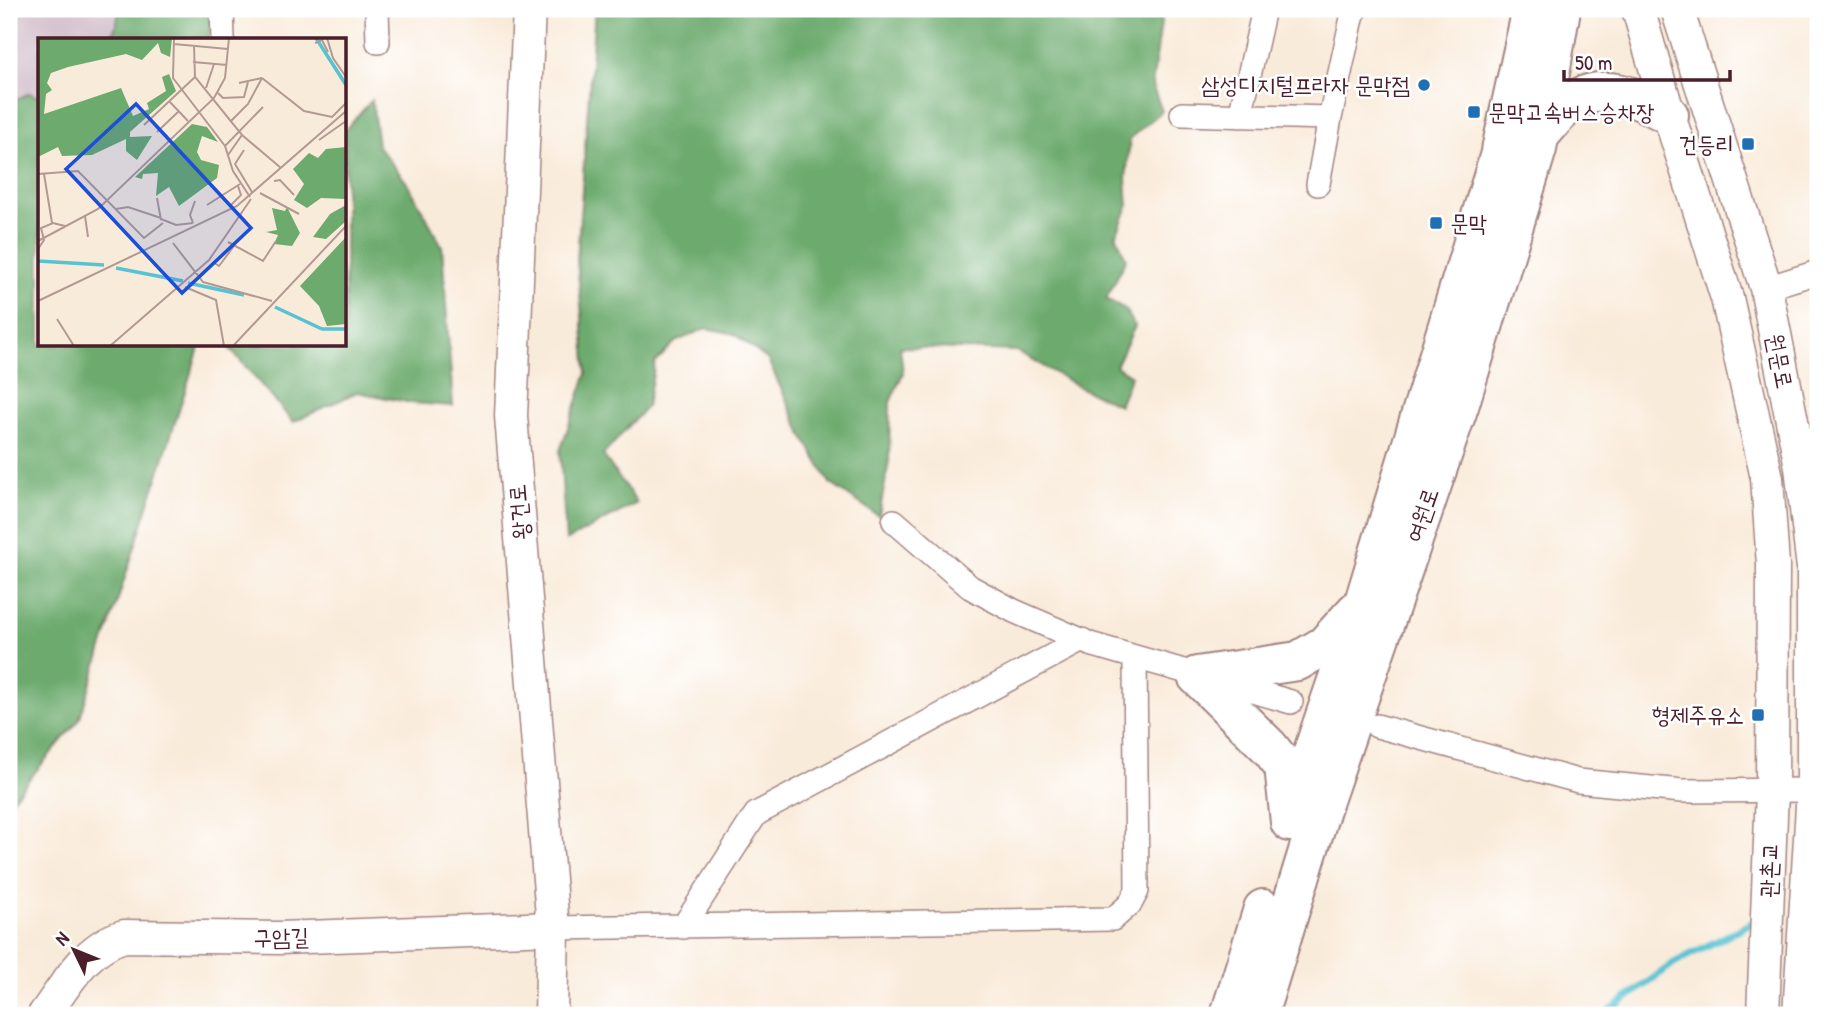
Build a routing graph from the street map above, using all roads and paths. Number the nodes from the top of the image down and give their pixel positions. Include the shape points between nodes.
1 (222, 9) edge
2 (377, 9) edge
3 (529, 9) edge
4 (1264, 9) edge
5 (1354, 9) edge
6 (1532, 9) edge
7 (1561, 9) edge
8 (1638, 9) edge
9 (1677, 9) edge
10 (223, 38) edge
11 (377, 42) dead end
12 (1182, 114) dead end
13 (1669, 115) junction
14 (1240, 116) junction
15 (1330, 118) junction
16 (1541, 135) junction
17 (1318, 184) dead end
18 (1818, 272) edge
19 (1766, 288) junction
20 (1727, 299) junction
21 (894, 521) dead end
22 (1364, 601) junction
23 (1082, 640) junction
24 (1135, 657) junction
25 (1197, 676) junction
26 (1291, 702) dead end
27 (1377, 726) dead end
28 (1814, 797) edge
29 (1772, 800) junction
30 (1290, 822) junction
31 (683, 927) junction
32 (553, 928) junction
33 (1767, 945) junction
34 (1809, 951) edge
35 (44, 1015) edge
36 (551, 1015) edge
37 (1230, 1015) edge
38 (1258, 1015) edge
39 (1763, 1015) edge
40 (1799, 1015) edge

1 - 10 street
2 - 11 street
3 - 32 main road, 왕건로 via 511,416
4 - 14 street
5 - 15 street
6 - 22 highway, 여원로 via 1501,150
7 - 16 highway, 여원로
8 - 13 main road, 원문로
9 - 19 main road, 원문로
12 - 14 street
13 - 16 highway via 1611,91 1586,95 1567,105
13 - 20 main road, 원문로
14 - 15 street
15 - 17 street
16 - 38 highway, 여원로 via 1460,403 1321,809
18 - 19 street
19 - 20 main road
19 - 28 main road, 원문로 via 1801,467 1814,568
20 - 29 main road, 원문로 via 1768,478 1773,565
21 - 23 street via 970,587
22 - 25 highway via 1325,645 1298,661
22 - 30 highway, 여원로
23 - 24 street
23 - 31 street via 756,814
24 - 25 street
24 - 31 street via 1137,891 1113,919
25 - 26 street
25 - 30 highway via 1284,766
27 - 29 street via 1578,781
28 - 29 street
28 - 34 main road, 관촌교
29 - 33 main road, 관촌교
30 - 37 highway, 여원로
31 - 32 street
32 - 35 main road, 구암길 via 279,938 124,936 106,941 88,955
32 - 36 main road, 왕건로
33 - 34 main road
33 - 39 main road
34 - 40 main road

